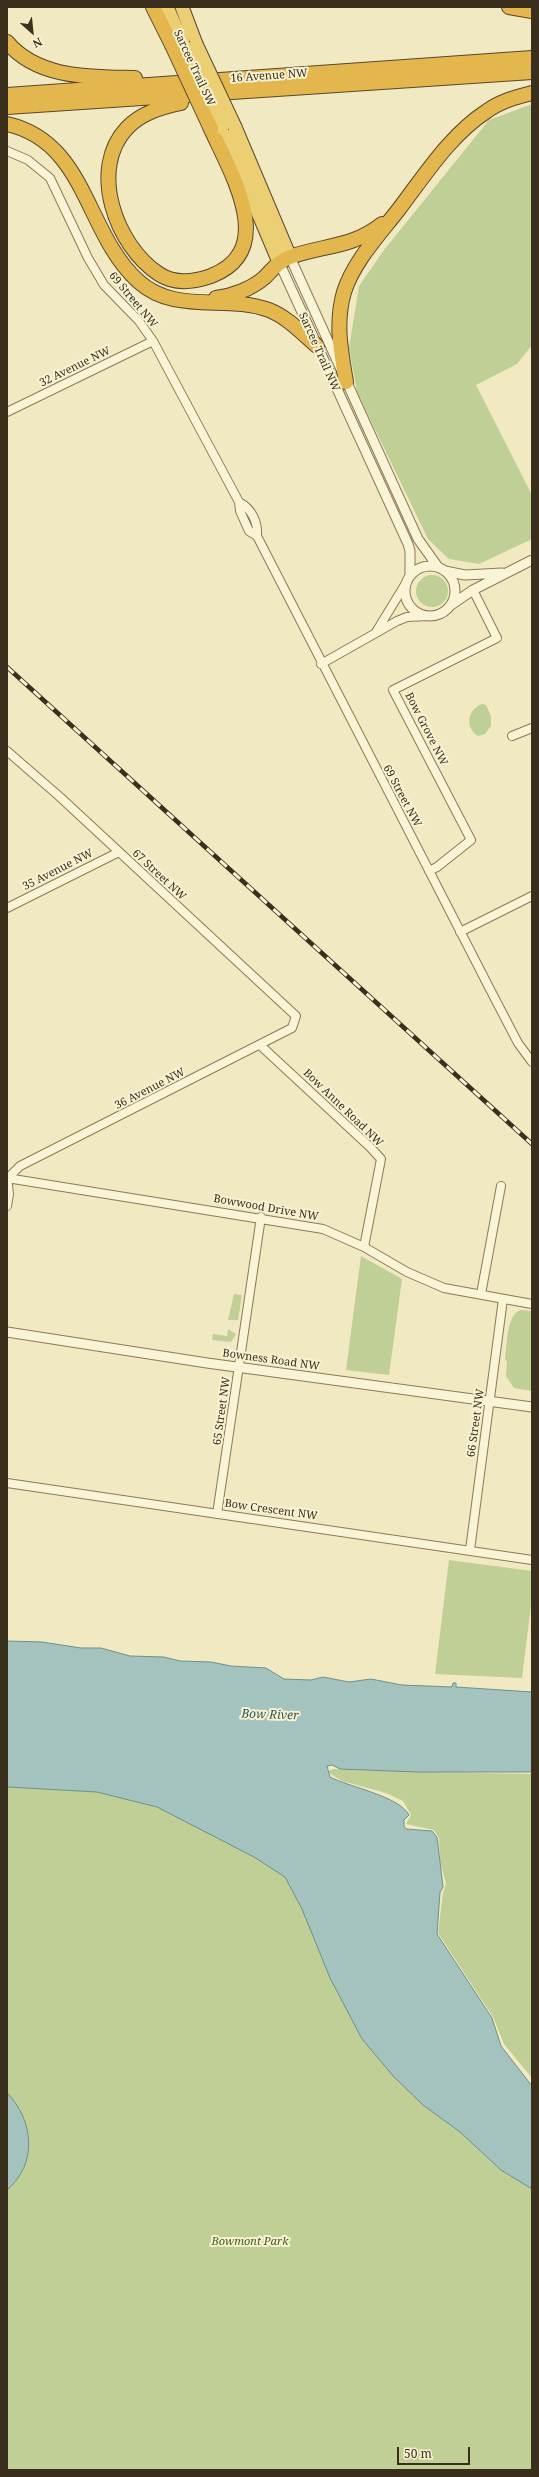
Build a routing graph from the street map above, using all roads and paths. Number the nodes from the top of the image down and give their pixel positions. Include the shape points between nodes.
1 (154, 7) edge
2 (167, 7) edge
3 (182, 7) edge
4 (509, 7) edge
5 (532, 11) edge
6 (7, 42) edge
7 (184, 44) junction
8 (532, 58) edge
9 (532, 72) edge
10 (227, 79) junction
11 (234, 92) junction
12 (532, 93) edge
13 (7, 95) edge
14 (7, 107) edge
15 (7, 124) edge
16 (223, 128) junction
17 (7, 151) edge
18 (420, 181) junction
19 (285, 260) junction
20 (182, 301) junction
21 (153, 341) junction
22 (317, 346) junction
23 (346, 382) junction
24 (7, 412) edge
25 (532, 560) edge
26 (442, 569) junction
27 (505, 573) junction
28 (408, 579) junction
29 (473, 590) junction
30 (450, 607) junction
31 (429, 616) junction
32 (376, 632) junction
33 (321, 664) junction
34 (532, 728) edge
35 (512, 736) dead end
36 (7, 751) edge
37 (119, 852) junction
38 (429, 871) junction
39 (532, 896) edge
40 (7, 908) edge
41 (460, 932) junction
42 (296, 1016) joint
43 (260, 1045) junction
44 (532, 1061) edge
45 (7, 1177) edge
46 (501, 1186) dead end
47 (7, 1206) edge
48 (261, 1217) junction
49 (364, 1247) junction
50 (481, 1294) junction
51 (503, 1299) junction
52 (532, 1304) edge
53 (7, 1332) edge
54 (240, 1368) junction
55 (490, 1401) junction
56 (532, 1407) edge
57 (7, 1483) edge
58 (217, 1514) junction
59 (470, 1550) junction
60 (532, 1560) edge

1 - 7 highway
2 - 7 highway, Sarcee Trail SW
3 - 7 highway, Sarcee Trail SW
4 - 5 highway
6 - 10 highway via 29,61 69,74
7 - 16 highway, bridge
7 - 16 highway, Sarcee Trail SW, bridge
8 - 10 highway, 16 Avenue NW
9 - 11 highway, 16 Avenue NW
10 - 13 highway, 16 Avenue NW
11 - 14 highway, 16 Avenue NW
11 - 16 highway via 149,112 127,128 111,155 109,185 120,226 142,259 160,274 170,278 190,281 214,275 232,262 244,242 247,229
12 - 18 highway via 501,102 480,116 445,149
15 - 20 highway via 29,130 60,155 111,247 138,281 164,297
16 - 19 highway, Sarcee Trail NW
17 - 21 street, 69 Street NW via 28,160 50,178 88,258 104,285 139,321
18 - 19 highway via 389,217 366,235 342,245
18 - 23 highway via 361,258 345,290 339,331
19 - 20 highway via 263,279 232,295
19 - 22 street, Sarcee Trail NW
19 - 23 street, Sarcee Trail NW
20 - 22 highway via 248,305 270,310 287,320
21 - 24 street, 32 Avenue NW
21 - 33 street, 69 Street NW via 239,502 249,531 257,536
22 - 28 street, Sarcee Trail NW via 408,544
23 - 26 street, Sarcee Trail NW via 418,539
25 - 27 street
26 - 27 street via 465,575
26 - 28 street via 423,567
26 - 30 street via 451,577 455,588 454,600
27 - 29 street
28 - 31 street via 404,590 409,605 414,611
28 - 32 street
29 - 30 street
29 - 38 street, Bow Grove NW via 497,638 393,690 471,840
30 - 31 street via 437,615
31 - 32 street via 407,617
32 - 33 street
33 - 38 street, 69 Street NW
34 - 35 street
36 - 37 street, 67 Street NW
37 - 40 street, 35 Avenue NW
37 - 42 street, 67 Street NW
38 - 41 street, 69 Street NW
39 - 41 street
41 - 44 street, 69 Street NW via 518,1043
42 - 43 street, 36 Avenue NW via 292,1028
43 - 45 street, 36 Avenue NW via 20,1166
43 - 49 street, Bow Anne Road NW via 381,1160
45 - 47 street
45 - 48 street, Bowwood Drive NW
46 - 50 street
48 - 49 street, Bowwood Drive NW via 323,1229
48 - 54 street, 65 Street NW
49 - 50 street, Bowwood Drive NW via 407,1272 444,1288
50 - 51 street, Bowwood Drive NW
51 - 52 street, Bowwood Drive NW
51 - 55 street, 66 Street NW
53 - 54 street, Bowness Road NW
54 - 55 street, Bowness Road NW
54 - 58 street, 65 Street NW
55 - 56 street, Bowness Road NW
55 - 59 street, 66 Street NW
57 - 58 street, Bow Crescent NW
58 - 59 street, Bow Crescent NW
59 - 60 street, Bow Crescent NW

